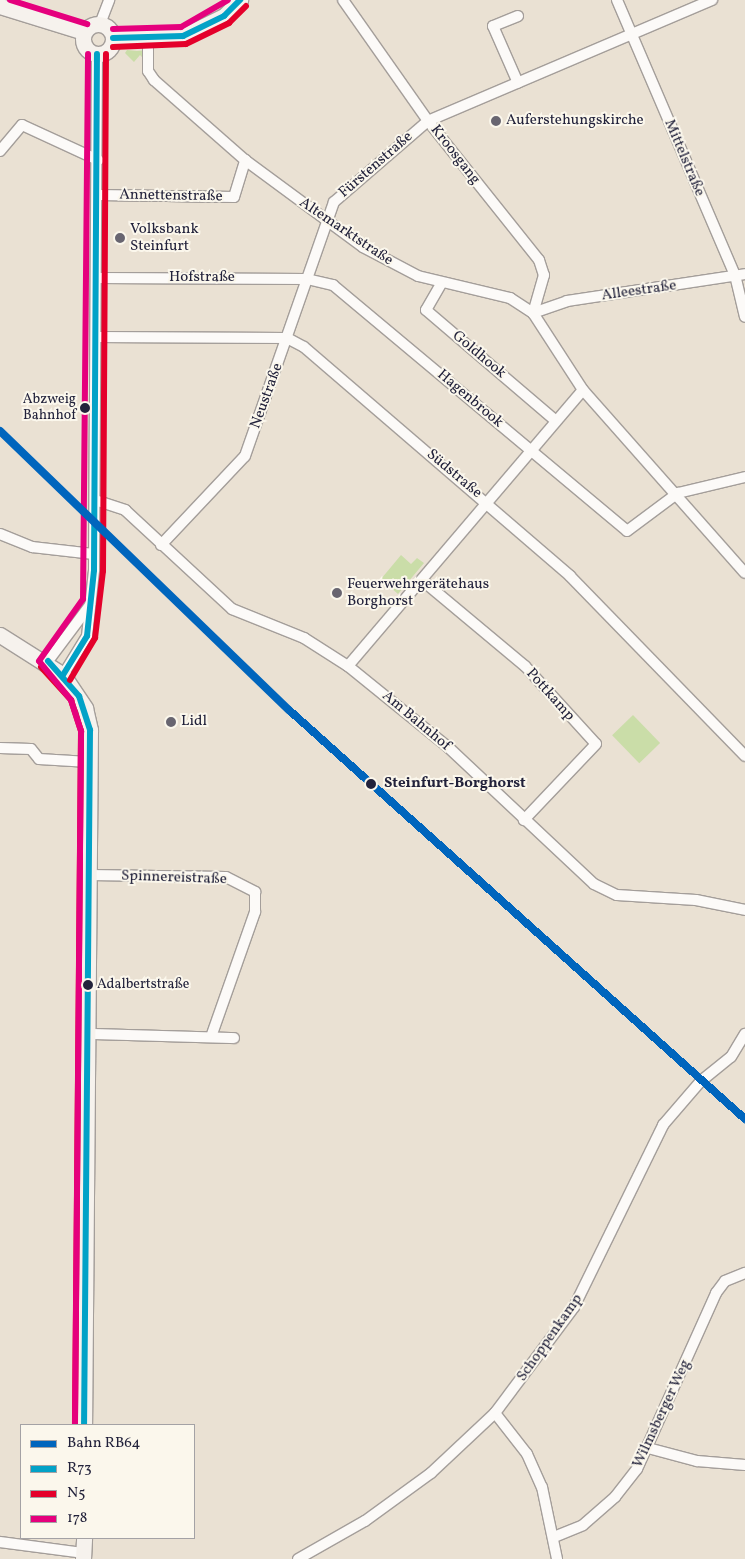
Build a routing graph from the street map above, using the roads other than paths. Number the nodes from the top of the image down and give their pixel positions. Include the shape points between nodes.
1 (109, 0) edge
2 (240, 0) edge
3 (343, 0) edge
4 (617, 0) edge
5 (712, 0) edge
6 (0, 6) edge
7 (518, 16) dead end
8 (100, 24) junction
9 (84, 32) junction
10 (631, 34) junction
11 (113, 38) junction
12 (148, 39) junction
13 (97, 54) junction
14 (518, 83) junction
15 (428, 121) junction
16 (0, 151) edge
17 (98, 160) junction
18 (245, 160) junction
19 (98, 195) junction
20 (325, 218) junction
21 (740, 274) edge
22 (98, 278) junction
23 (307, 279) junction
24 (441, 284) junction
25 (533, 313) junction
26 (745, 317) edge
27 (96, 337) junction
28 (288, 338) junction
29 (583, 390) junction
30 (555, 420) junction
31 (531, 449) junction
32 (745, 477) edge
33 (678, 493) junction
34 (95, 500) junction
35 (489, 504) junction
36 (0, 534) edge
37 (161, 545) junction
38 (94, 554) junction
39 (741, 562) edge
40 (745, 573) edge
41 (422, 580) junction
42 (92, 602) junction
43 (0, 635) edge
44 (48, 661) junction
45 (348, 666) junction
46 (63, 675) junction
47 (0, 748) edge
48 (745, 756) edge
49 (90, 762) junction
50 (524, 820) junction
51 (90, 875) junction
52 (745, 910) edge
53 (90, 1034) junction
54 (212, 1034) junction
55 (745, 1034) edge
56 (234, 1038) dead end
57 (745, 1273) edge
58 (495, 1413) junction
59 (84, 1424) edge
60 (648, 1448) junction
61 (745, 1465) edge
62 (554, 1537) junction
63 (0, 1542) edge
64 (84, 1550) edge
65 (298, 1559) edge
66 (557, 1559) edge

1 - 8 street
2 - 12 main road via 202,28
3 - 15 street, Kroosgang
4 - 10 street, Mittelstraße
5 - 10 street, Fürstenstraße
6 - 9 main road
7 - 14 street via 493,26
8 - 9 main road
8 - 11 main road
9 - 13 main road via 83,44
10 - 14 street, Fürstenstraße
10 - 21 street, Mittelstraße
11 - 12 main road
11 - 13 main road via 109,50
12 - 18 street, Altemarktstraße via 148,71 154,80
13 - 17 street
14 - 15 street, Fürstenstraße
15 - 20 street, Fürstenstraße via 334,202
15 - 25 street, Kroosgang via 539,260 544,275
16 - 17 street via 22,124
17 - 19 street
18 - 19 street, Annettenstraße via 234,197
18 - 20 street, Altemarktstraße
19 - 22 street
20 - 23 street, Neustraße
20 - 24 street, Altemarktstraße via 390,264
21 - 25 street, Alleestraße via 567,301
21 - 26 street, Mittelstraße
22 - 23 street, Hofstraße
22 - 27 street
23 - 28 street, Neustraße
23 - 31 street, Hagenbrook via 333,285
24 - 25 street, Altemarktstraße via 510,298
24 - 30 street, Goldhook via 426,310
25 - 29 street, Altemarktstraße
27 - 28 street
27 - 34 street
28 - 35 street, Südstraße via 304,346
28 - 37 street, Neustraße via 245,456
29 - 30 street
29 - 33 street, Altemarktstraße
30 - 31 street
31 - 33 street, Hagenbrook via 627,531
31 - 35 street
32 - 33 street
33 - 39 street, Altemarktstraße
34 - 37 street, Am Bahnhof via 119,505
34 - 38 street
35 - 41 street
35 - 48 street, Südstraße via 570,576
36 - 38 street via 32,547
37 - 45 street, Am Bahnhof via 232,610 304,638
38 - 42 street
39 - 40 street, Altemarktstraße
41 - 45 street
41 - 50 street, Pottkamp via 525,666 596,744
42 - 44 street
42 - 46 street via 87,636
43 - 44 main road
44 - 46 main road
45 - 50 street, Am Bahnhof via 448,747
46 - 49 main road via 89,719
47 - 49 street via 31,749 39,759
49 - 51 main road
50 - 52 street, Am Bahnhof via 576,871 617,895 696,900
51 - 53 main road
51 - 54 street, Spinnereistraße via 226,876 256,892 255,912
53 - 54 street
53 - 59 main road
54 - 56 street
55 - 58 street, Schoppenkamp via 731,1057 701,1081 663,1124 574,1307
57 - 60 street, Wilmsberger Weg via 724,1281 716,1293
58 - 62 street via 527,1454 542,1487
58 - 65 street, Schoppenkamp via 431,1473 365,1521
60 - 61 street via 697,1461
60 - 62 street, Wilmsberger Weg via 616,1497 583,1524
62 - 66 street
63 - 64 street

